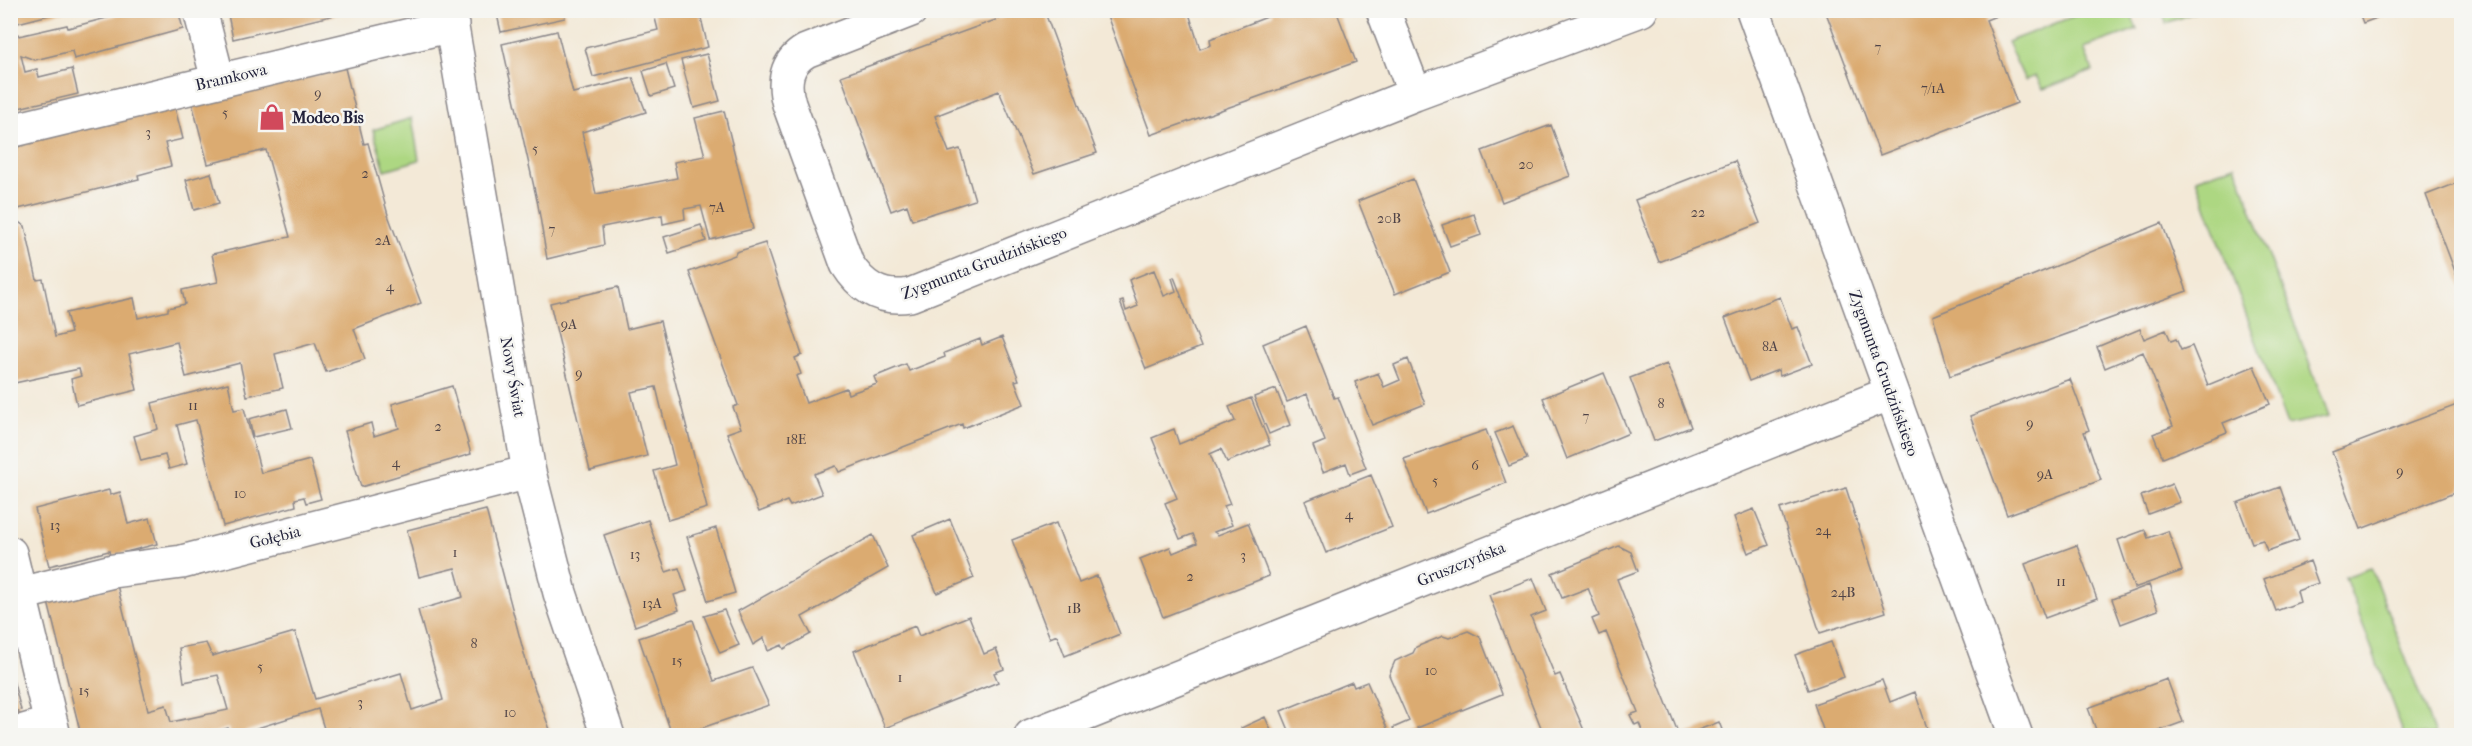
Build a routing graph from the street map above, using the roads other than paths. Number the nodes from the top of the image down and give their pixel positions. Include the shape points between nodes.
1 (200, 10) edge
2 (911, 10) edge
3 (1383, 10) edge
4 (1641, 10) edge
5 (1753, 10) edge
6 (450, 18) edge
7 (218, 80) junction
8 (1415, 94) junction
9 (10, 130) edge
10 (1892, 393) junction
11 (529, 472) junction
12 (10, 553) edge
13 (20, 594) junction
14 (52, 729) edge
15 (10, 735) edge
16 (608, 735) edge
17 (1031, 735) edge
18 (2016, 735) edge

1 - 7 street
2 - 8 street, Zygmunta Grudzińskiego via 806,51 793,61 786,78 789,104 847,264 855,276 881,295 910,294
3 - 8 street
4 - 8 street, Zygmunta Grudzińskiego
5 - 10 street, Zygmunta Grudzińskiego
6 - 7 street, Bramkowa
6 - 11 street, Nowy Świat
7 - 9 street, Bramkowa
10 - 17 street, Gruszczyńska
10 - 18 street, Zygmunta Grudzińskiego
11 - 13 street, Gołębia via 182,562 113,571
11 - 16 street, Nowy Świat via 560,593
12 - 13 street
13 - 14 street
14 - 15 street

